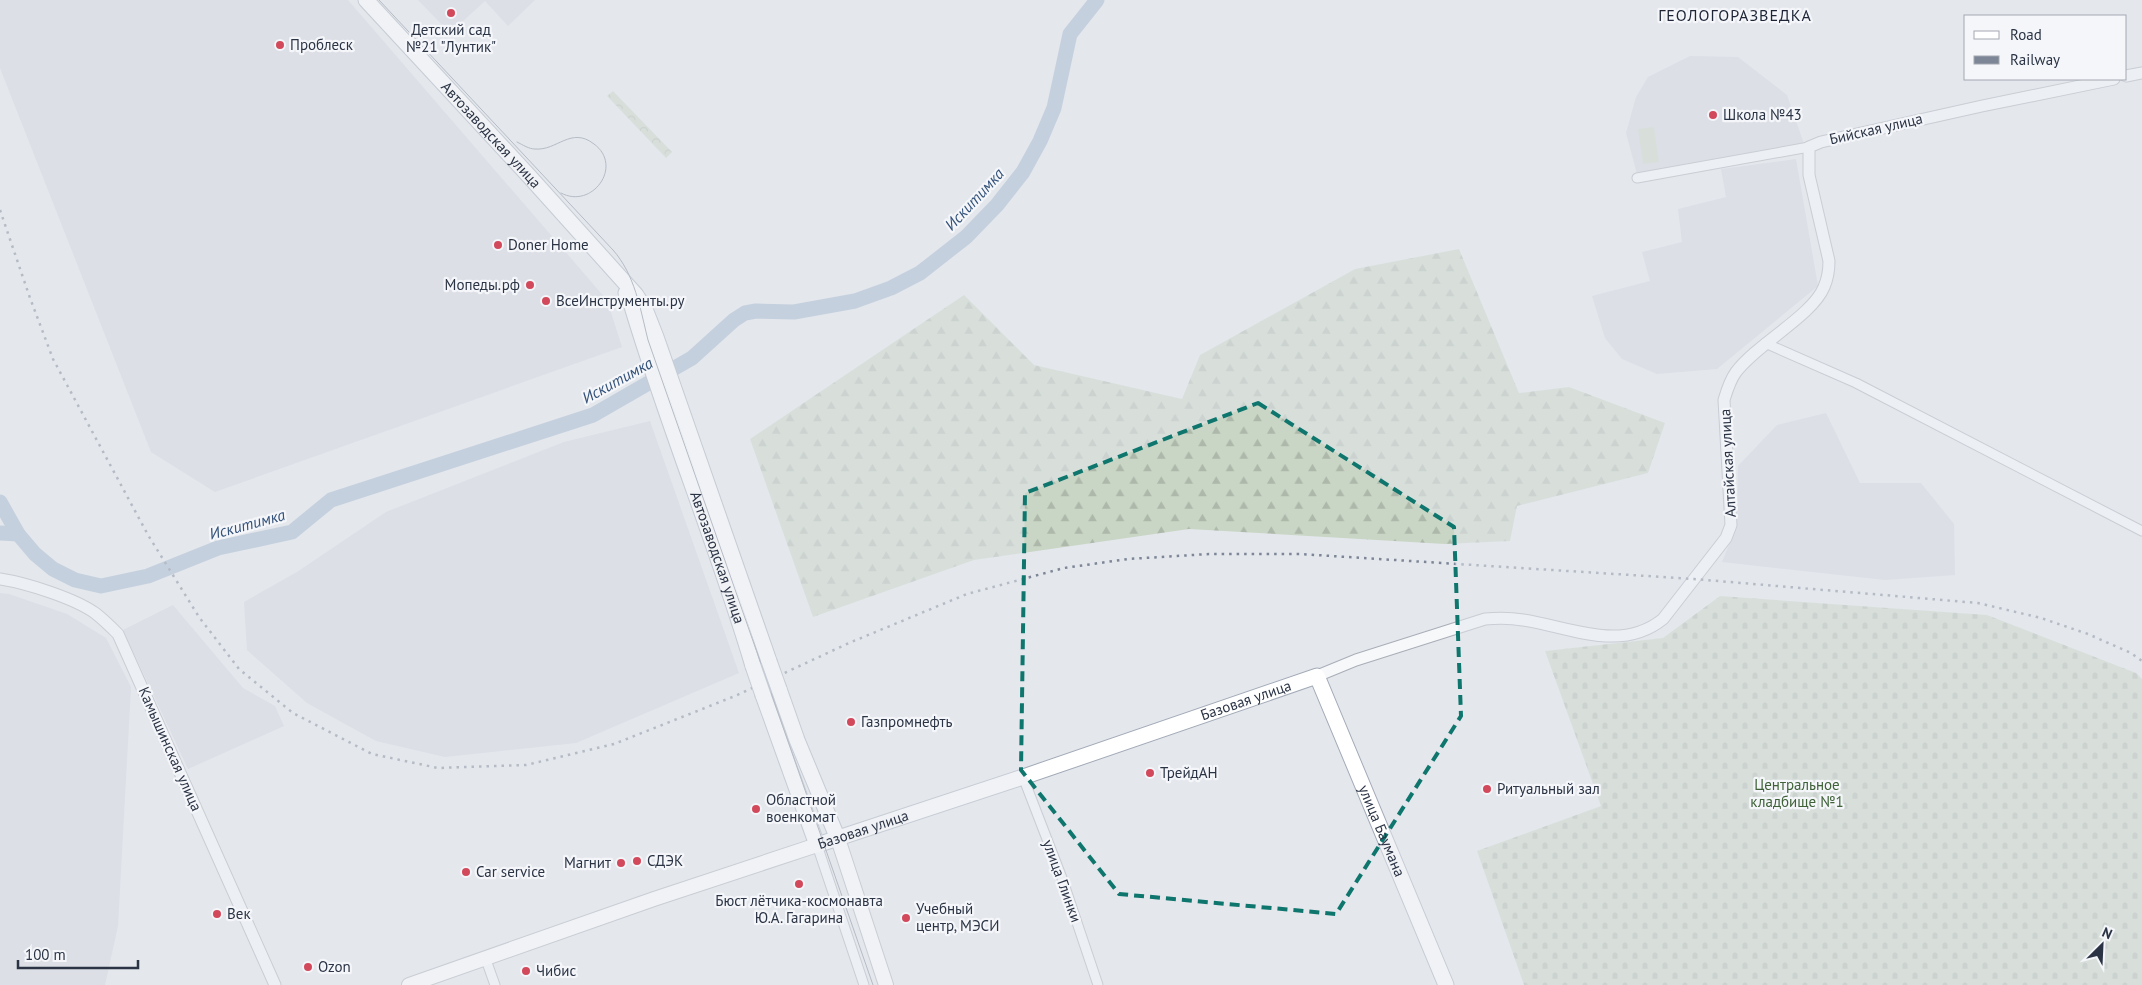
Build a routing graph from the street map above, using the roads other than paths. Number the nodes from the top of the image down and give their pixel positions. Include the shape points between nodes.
1 (366, 0) edge
2 (2142, 73) edge
3 (2127, 76) edge
4 (2109, 80) edge
5 (1809, 147) junction
6 (1638, 178) dead end
7 (1765, 344) junction
8 (678, 425) junction
9 (2142, 531) edge
10 (0, 579) edge
11 (1317, 676) junction
12 (1023, 778) junction
13 (838, 839) junction
14 (817, 845) junction
15 (485, 957) junction
16 (275, 985) edge
17 (409, 985) edge
18 (495, 985) edge
19 (864, 985) edge
20 (886, 985) edge
21 (1098, 985) edge
22 (1446, 985) edge

1 - 8 main road, Автозаводская улица via 615,272 649,340
2 - 3 street
4 - 5 street, Бийская улица
5 - 6 street, Бийская улица
5 - 7 street, Алтайская улица via 1809,175 1829,261 1829,275 1808,309
7 - 9 street via 1856,383
7 - 11 street, Алтайская улица via 1735,373 1724,400 1731,525 1726,538 1653,628 1620,637 1598,636 1523,620 1485,619 1356,660
8 - 13 main road, Автозаводская улица, bridge via 797,740
8 - 14 main road, Автозаводская улица, bridge via 753,666
10 - 16 street, Камышинская улица via 17,582 94,612 118,634
11 - 12 main road, Базовая улица
11 - 22 main road, улица Баумана
12 - 13 main road, Базовая улица
12 - 21 street, улица Глинки via 1062,878
13 - 14 main road, Базовая улица
13 - 20 main road
14 - 15 main road, Базовая улица
14 - 19 street
15 - 17 main road, Базовая улица
15 - 18 street

